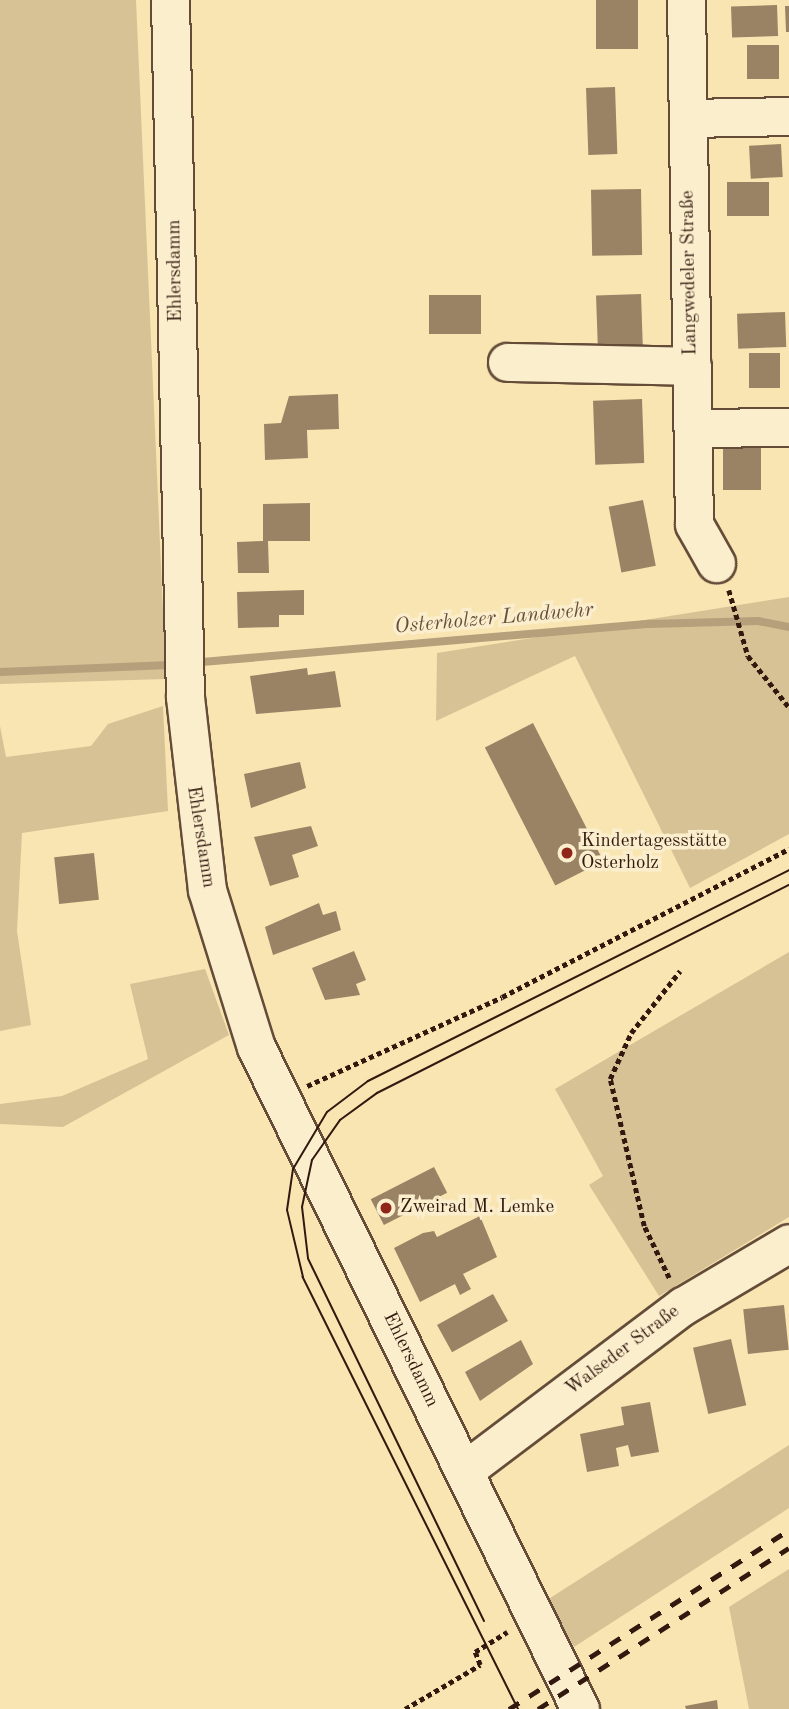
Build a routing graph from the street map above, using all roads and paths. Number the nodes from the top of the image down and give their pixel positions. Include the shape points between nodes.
1 (170, 0) edge
2 (686, 0) edge
3 (789, 116) edge
4 (688, 118) junction
5 (507, 362) dead end
6 (692, 366) junction
7 (789, 427) edge
8 (693, 428) junction
9 (716, 563) dead end
10 (741, 615) dead end
11 (789, 708) edge
12 (789, 849) edge
13 (680, 971) dead end
14 (281, 1098) junction
15 (789, 1243) edge
16 (683, 1306) junction
17 (465, 1470) junction
18 (527, 1604) junction
19 (405, 1709) edge
20 (580, 1709) edge

1 - 14 street, Ehlersdamm via 192,797 207,890 230,974
2 - 4 street, Langwedeler Straße
3 - 4 street
4 - 6 street, Langwedeler Straße
5 - 6 street
6 - 8 street, Langwedeler Straße
7 - 8 street
8 - 9 street, Langwedeler Straße via 694,524
10 - 11 path via 748,656
12 - 14 path via 502,997
13 - 16 path via 631,1033 610,1079 644,1226
14 - 17 street, Ehlersdamm
15 - 16 street, Walseder Straße
16 - 17 street, Walseder Straße
17 - 18 street, Ehlersdamm
18 - 19 path via 502,1617 508,1634 475,1652 480,1665
18 - 20 street, Ehlersdamm

